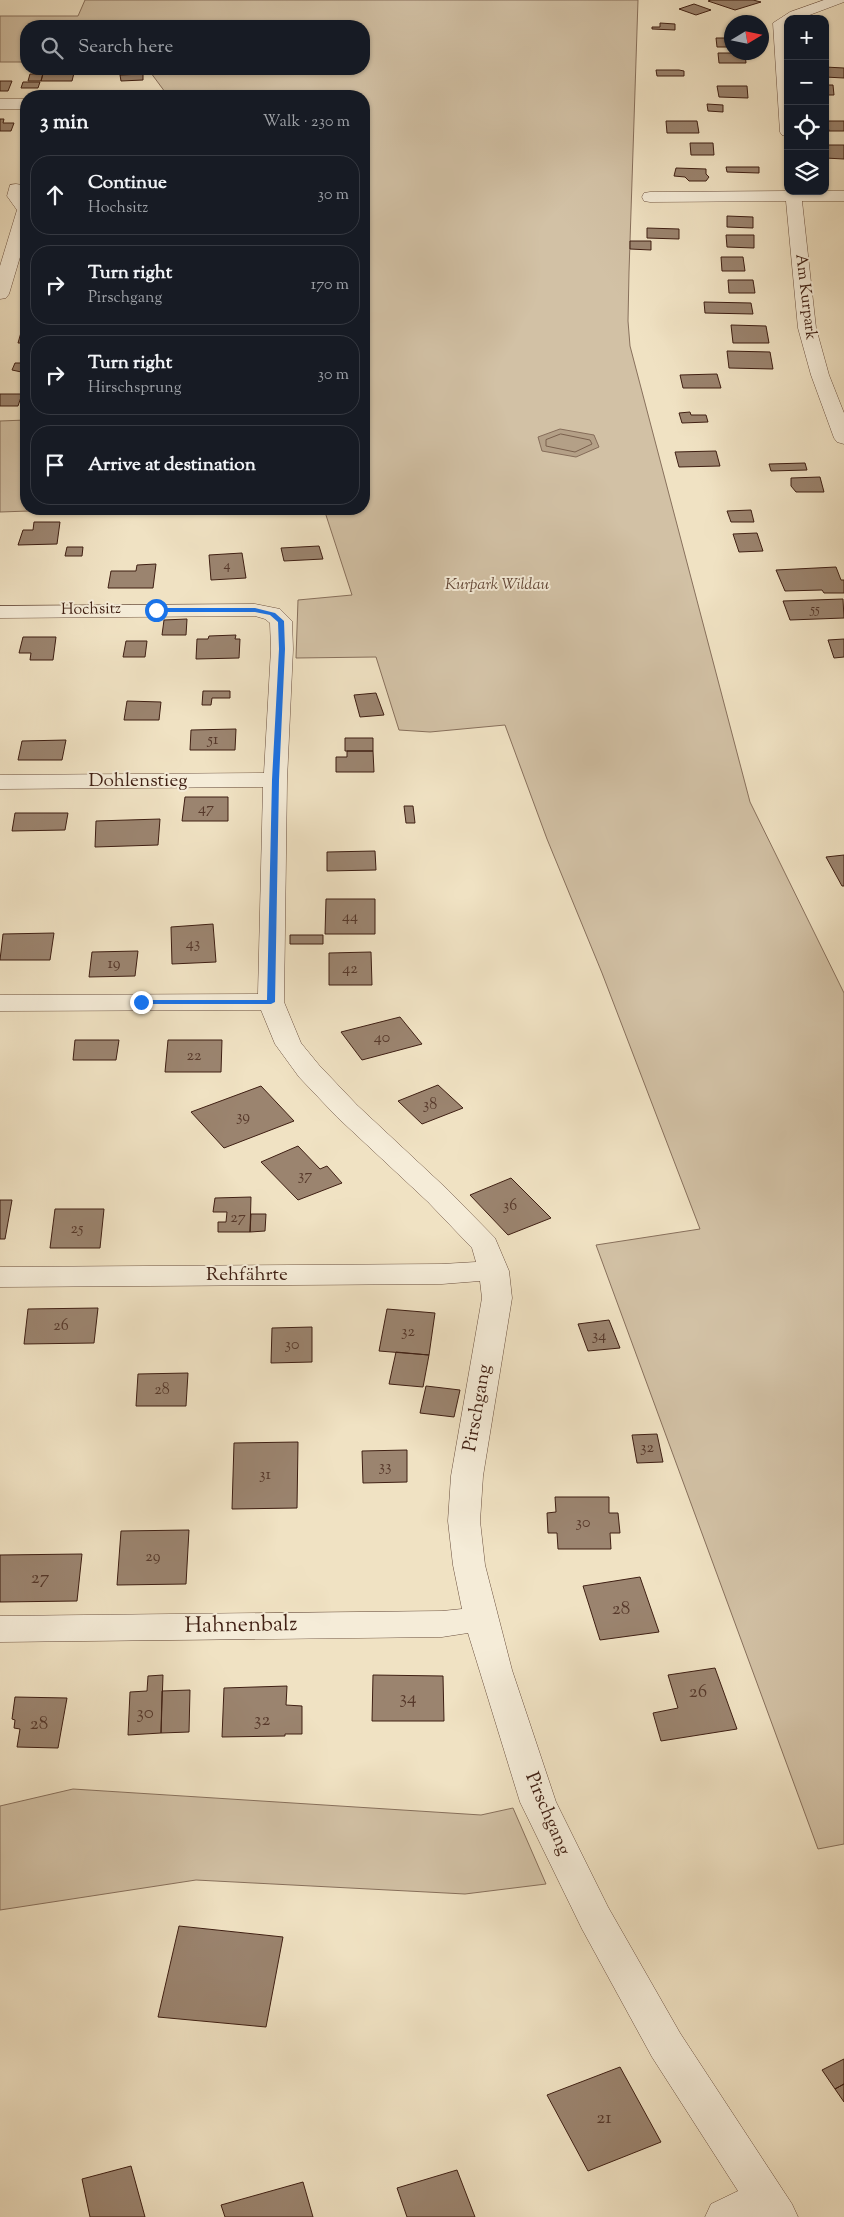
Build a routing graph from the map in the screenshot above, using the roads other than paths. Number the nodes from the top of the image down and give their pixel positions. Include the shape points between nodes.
1 (838, 0) edge
2 (0, 104) edge
3 (20, 104) edge
4 (786, 105) edge
5 (18, 187) edge
6 (784, 193) edge
7 (794, 195) edge
8 (827, 195) edge
9 (844, 196) edge
10 (650, 197) dead end
11 (20, 203) edge
12 (20, 229) edge
13 (0, 294) edge
14 (844, 438) edge
15 (0, 612) edge
16 (272, 614) joint
17 (276, 780) junction
18 (0, 782) edge
19 (271, 1002) junction
20 (0, 1003) edge
21 (494, 1271) junction
22 (0, 1277) edge
23 (481, 1620) junction
24 (0, 1628) edge
25 (772, 2208) edge
26 (724, 2217) edge

1 - 4 street via 795,15 780,24
2 - 3 street
5 - 11 street via 14,196
6 - 10 street
7 - 14 street, Am Kurpark via 804,316
8 - 9 street
12 - 13 street
15 - 16 street, Hochsitz via 255,610
16 - 17 street, Pirschgang via 281,621 282,649
17 - 18 street, Dohlenstieg
17 - 19 street, Pirschgang
19 - 20 street
19 - 21 street, Pirschgang via 288,1044 309,1071 465,1222 485,1245
21 - 22 street, Rehfährte
21 - 23 street, Pirschgang via 497,1298 467,1476 464,1521 469,1565
23 - 24 street, Hahnenbalz via 442,1624
23 - 25 street, Pirschgang via 543,1815 595,1918 666,2045
25 - 26 street

